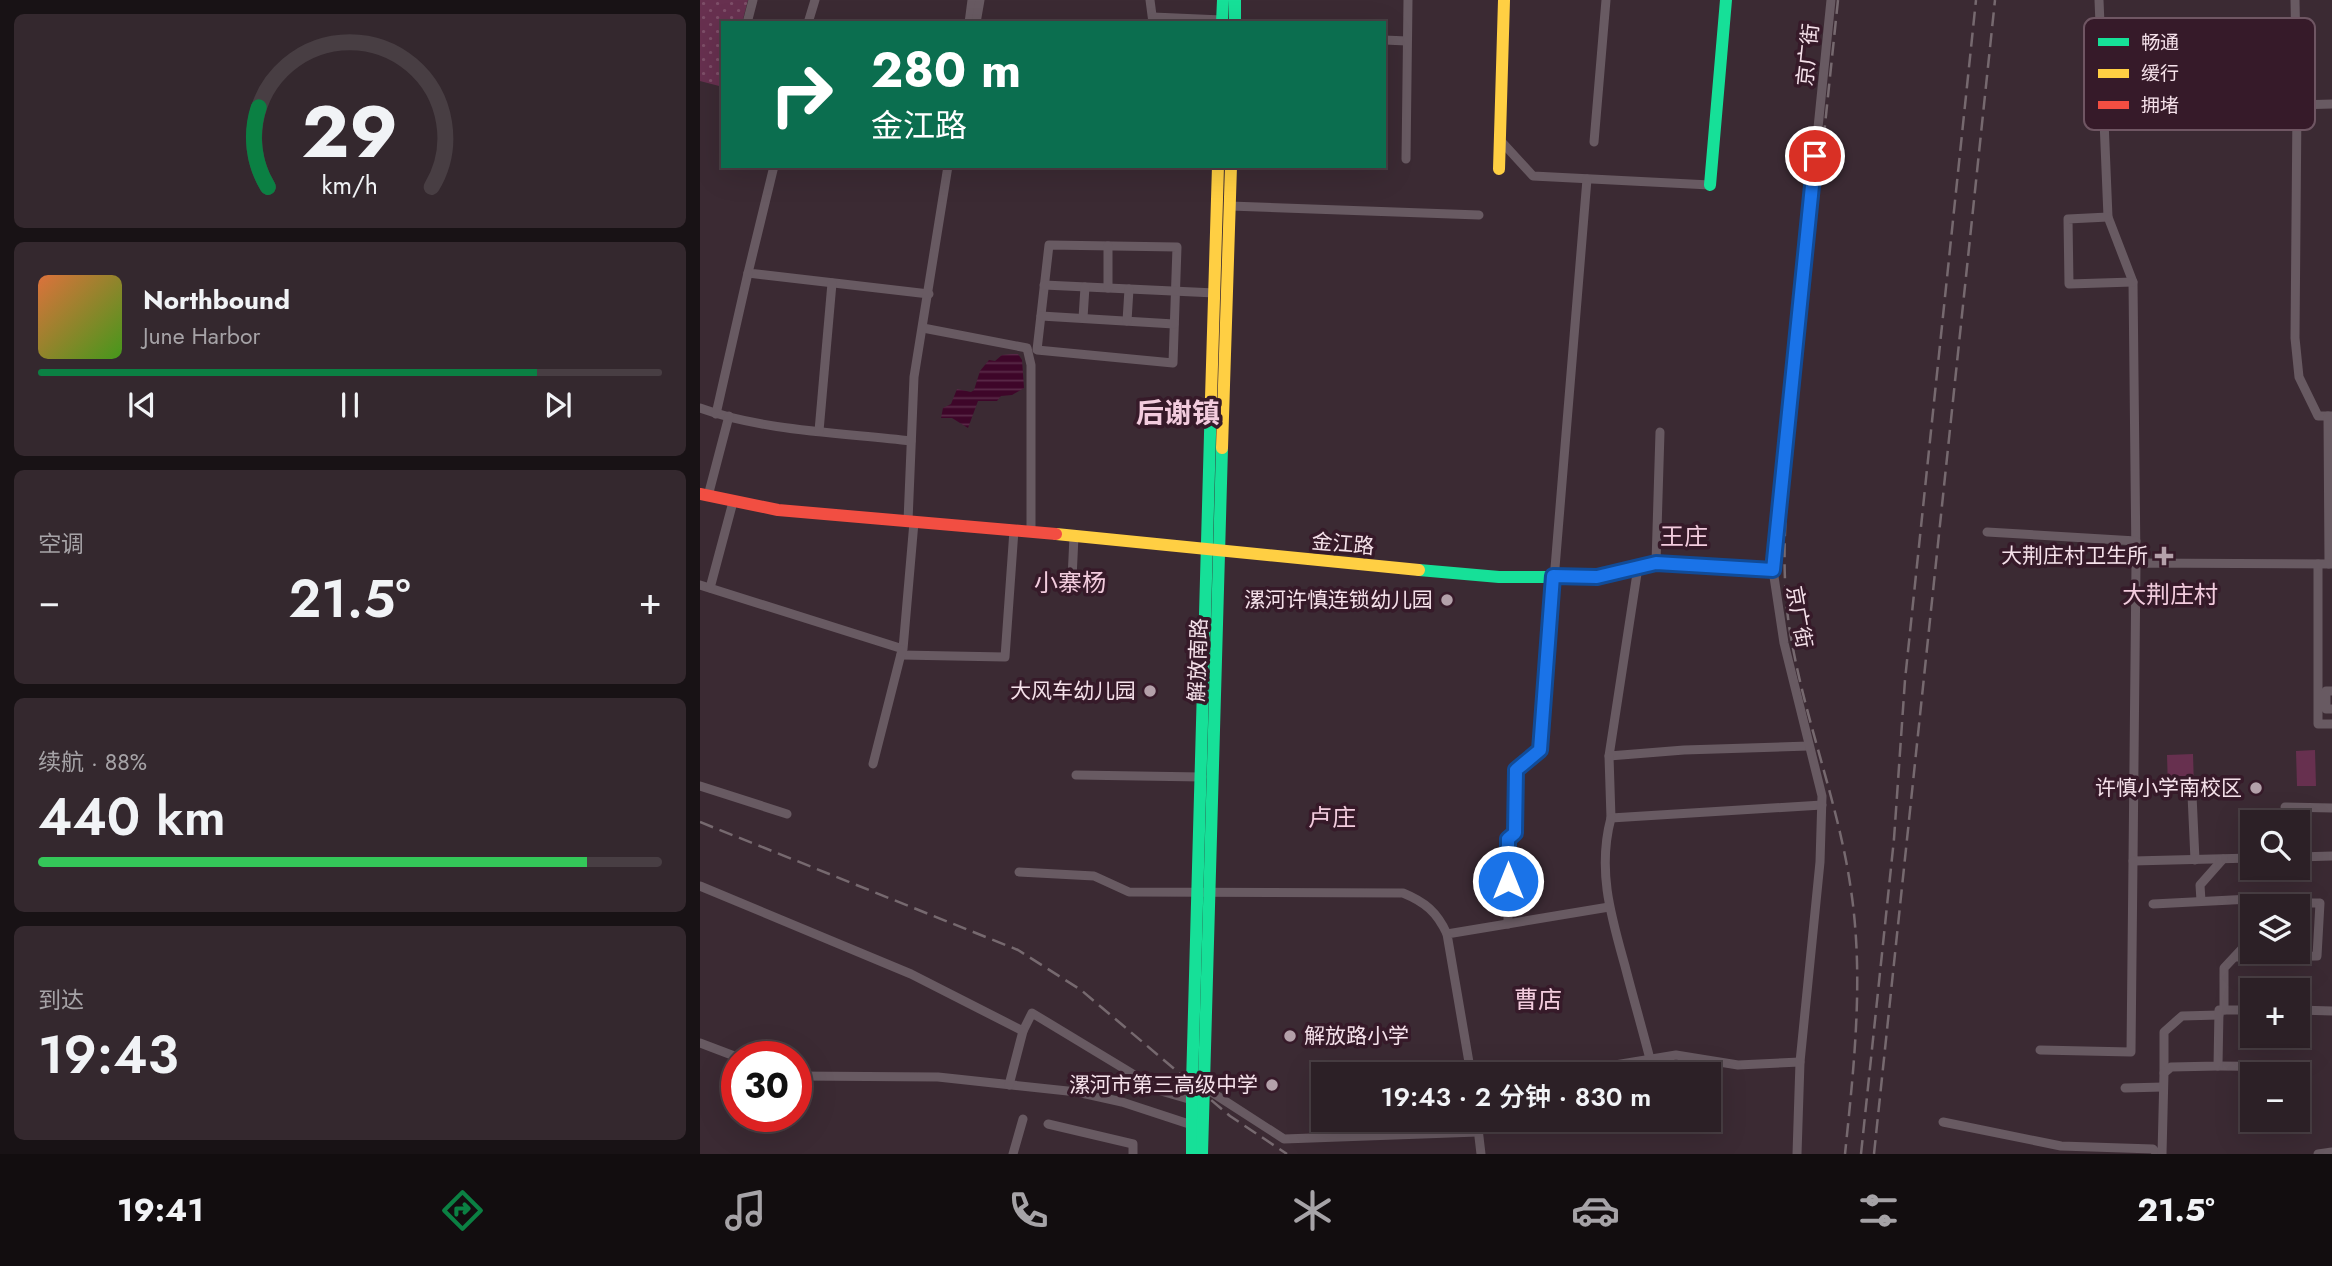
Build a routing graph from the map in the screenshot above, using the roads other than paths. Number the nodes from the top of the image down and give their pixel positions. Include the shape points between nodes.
1 (753, 0) edge
2 (815, 0) edge
3 (972, 0) edge
4 (979, 0) edge
5 (1150, 0) edge
6 (1223, 0) edge
7 (1236, 0) edge
8 (1408, 0) edge
9 (1504, 0) edge
10 (1606, 0) edge
11 (1726, 0) edge
12 (1831, 0) edge
13 (2099, 0) edge
14 (2295, 0) edge
15 (2100, 18) edge
16 (2295, 18) edge
17 (1153, 20) edge
18 (748, 21) edge
19 (809, 21) edge
20 (969, 21) edge
21 (976, 21) edge
22 (1190, 21) edge
23 (1226, 21) edge
24 (1226, 21) edge
25 (1386, 40) edge
26 (1407, 40) junction
27 (2104, 130) edge
28 (2297, 130) edge
29 (1500, 140) junction
30 (1594, 142) dead end
31 (1406, 159) dead end
32 (774, 168) edge
33 (948, 168) edge
34 (1218, 168) edge
35 (1231, 168) edge
36 (1499, 169) dead end
37 (1587, 179) junction
38 (1710, 185) joint
39 (1230, 206) junction
40 (1479, 215) dead end
41 (2108, 217) junction
42 (1108, 246) junction
43 (748, 273) junction
44 (2133, 282) junction
45 (832, 283) junction
46 (1044, 285) junction
47 (1085, 287) junction
48 (1108, 288) junction
49 (1129, 289) junction
50 (1175, 292) junction
51 (1215, 293) junction
52 (929, 294) junction
53 (1041, 316) junction
54 (1083, 318) junction
55 (1127, 321) junction
56 (1174, 324) junction
57 (923, 328) junction
58 (700, 408) edge
59 (716, 414) junction
60 (729, 416) junction
61 (2330, 416) edge
62 (819, 430) junction
63 (1660, 432) dead end
64 (911, 441) junction
65 (704, 495) edge
66 (733, 502) junction
67 (911, 521) junction
68 (1014, 530) junction
69 (1031, 531) junction
70 (1987, 532) dead end
71 (1074, 536) junction
72 (2136, 541) junction
73 (1214, 551) junction
74 (1656, 563) junction
75 (2136, 563) junction
76 (2318, 564) junction
77 (2330, 564) edge
78 (1638, 567) junction
79 (1773, 570) junction
80 (1553, 576) junction
81 (1072, 579) dead end
82 (705, 587) edge
83 (902, 652) junction
84 (2332, 691) edge
85 (2332, 709) edge
86 (2332, 724) edge
87 (1809, 746) junction
88 (1609, 756) junction
89 (873, 764) dead end
90 (1076, 775) dead end
91 (1202, 777) junction
92 (700, 786) edge
93 (2192, 795) dead end
94 (1822, 805) junction
95 (2285, 807) dead end
96 (2332, 808) edge
97 (787, 814) dead end
98 (1611, 818) junction
99 (2332, 856) edge
100 (2310, 857) edge
101 (2240, 858) edge
102 (2223, 859) junction
103 (2195, 860) junction
104 (2133, 861) junction
105 (1018, 872) dead end
106 (700, 886) edge
107 (1204, 893) junction
108 (2240, 899) edge
109 (2200, 901) junction
110 (2310, 903) edge
111 (2153, 904) dead end
112 (1609, 907) junction
113 (1508, 924) junction
114 (1447, 934) junction
115 (2240, 951) edge
116 (2310, 956) edge
117 (2235, 957) junction
118 (2240, 957) edge
119 (2310, 1010) edge
120 (2240, 1011) edge
121 (2332, 1011) edge
122 (2221, 1012) junction
123 (1023, 1031) junction
124 (700, 1043) edge
125 (2040, 1050) dead end
126 (721, 1051) edge
127 (1650, 1059) junction
128 (1469, 1062) edge
129 (1632, 1062) edge
130 (1800, 1062) junction
131 (2218, 1066) junction
132 (2240, 1066) edge
133 (2164, 1073) junction
134 (812, 1076) edge
135 (1009, 1085) junction
136 (1202, 1086) junction
137 (2163, 1087) junction
138 (2125, 1088) dead end
139 (1192, 1100) junction
140 (1023, 1119) dead end
141 (1943, 1122) dead end
142 (1048, 1124) dead end
143 (1192, 1125) junction
144 (1478, 1132) joint
145 (2332, 1152) edge
146 (1013, 1154) edge
147 (1133, 1154) edge
148 (1192, 1154) edge
149 (1202, 1154) edge
150 (1481, 1154) edge
151 (1797, 1154) edge
152 (2160, 1154) edge
153 (2318, 1154) edge

1 - 18 street
2 - 19 street
3 - 20 street
4 - 21 street
5 - 17 street
6 - 23 main road
7 - 24 main road
8 - 26 street
9 - 29 main road
10 - 30 street
11 - 38 main road
12 - 79 street, 京广街
13 - 15 street
14 - 16 street
17 - 22 street
25 - 26 street
26 - 31 street
27 - 41 street
28 - 61 street via 2295,338 2299,377 2318,416
29 - 36 main road
29 - 37 street via 1532,176
32 - 43 street
33 - 52 street
34 - 51 main road, 解放南路
35 - 39 main road, 解放南路
37 - 38 street
37 - 80 street
39 - 40 street
39 - 73 main road, 解放南路
41 - 44 street
41 - 44 street via 2068,219 2069,284
42 - 46 street via 1049,245
42 - 48 street
42 - 50 street via 1177,247
43 - 45 street
43 - 59 street
44 - 72 street
45 - 52 street
45 - 62 street
46 - 47 street
46 - 53 street
47 - 48 street
47 - 54 street
48 - 49 street
49 - 50 street
49 - 55 street
50 - 51 street
50 - 56 street
51 - 73 main road, 解放南路
52 - 57 street
53 - 54 street
53 - 56 street via 1037,350 1172,363
54 - 55 street
55 - 56 street
57 - 64 street via 914,377
57 - 69 street via 1027,348 1031,365
58 - 59 street
59 - 60 street
60 - 62 street
60 - 65 street
61 - 77 street
62 - 64 street
63 - 74 street
64 - 67 street
65 - 66 main road, 金江路
66 - 67 main road, 金江路
66 - 82 street
67 - 68 main road, 金江路
67 - 83 street
68 - 69 main road, 金江路
68 - 83 street via 1005,657
69 - 71 main road, 金江路
70 - 72 street
71 - 73 main road, 金江路
71 - 81 street
72 - 75 street
73 - 80 main road, 金江路 via 1499,577
73 - 91 main road, 解放南路
73 - 107 main road, 解放南路
74 - 78 main road, 金江路
74 - 79 main road, 金江路
75 - 76 street
75 - 104 street
76 - 77 street
76 - 86 street via 2318,724
78 - 80 main road, 金江路 via 1597,577
78 - 88 street
79 - 87 street, 京广街 via 1784,643
80 - 113 street via 1540,750 1516,770 1515,833 1508,839
82 - 83 street
83 - 89 street
84 - 85 street via 2326,691 2326,709
87 - 88 street
87 - 94 street, 京广街
88 - 98 street
90 - 91 street
91 - 107 main road, 解放南路
92 - 97 street
93 - 103 street
94 - 98 street
94 - 130 street, 京广街
95 - 96 street
98 - 112 street via 1604,853
99 - 100 street
101 - 102 street
102 - 103 street
102 - 109 street via 2200,885
103 - 104 street
104 - 125 street via 2132,1052
105 - 107 street via 1094,876 1129,891
106 - 123 street via 911,974
107 - 114 street via 1402,892 1429,907
107 - 136 main road, 解放南路
107 - 139 main road, 解放南路
108 - 109 street
109 - 111 street
110 - 116 street via 2319,903 2317,956
112 - 113 street
112 - 127 street
113 - 114 street
114 - 128 street
115 - 117 street
117 - 118 street
117 - 122 street via 2224,968
119 - 121 street
120 - 122 street
122 - 131 street
122 - 133 street via 2182,1016 2164,1032
123 - 135 street
123 - 139 street via 1032,1013 1161,1091
124 - 126 street
127 - 129 street
127 - 130 street via 1676,1055 1738,1065
130 - 151 street, 京广街
131 - 132 street
131 - 133 street via 2171,1067
133 - 137 street
134 - 135 street via 938,1077
135 - 143 street via 1077,1092
136 - 144 street via 1284,1139
136 - 149 main road, 解放南路
137 - 138 street
137 - 152 street
139 - 143 main road, 解放南路
140 - 146 street
141 - 152 street via 2040,1143 2153,1149
142 - 147 street via 1133,1144
143 - 148 main road, 解放南路
144 - 150 street
145 - 153 street

